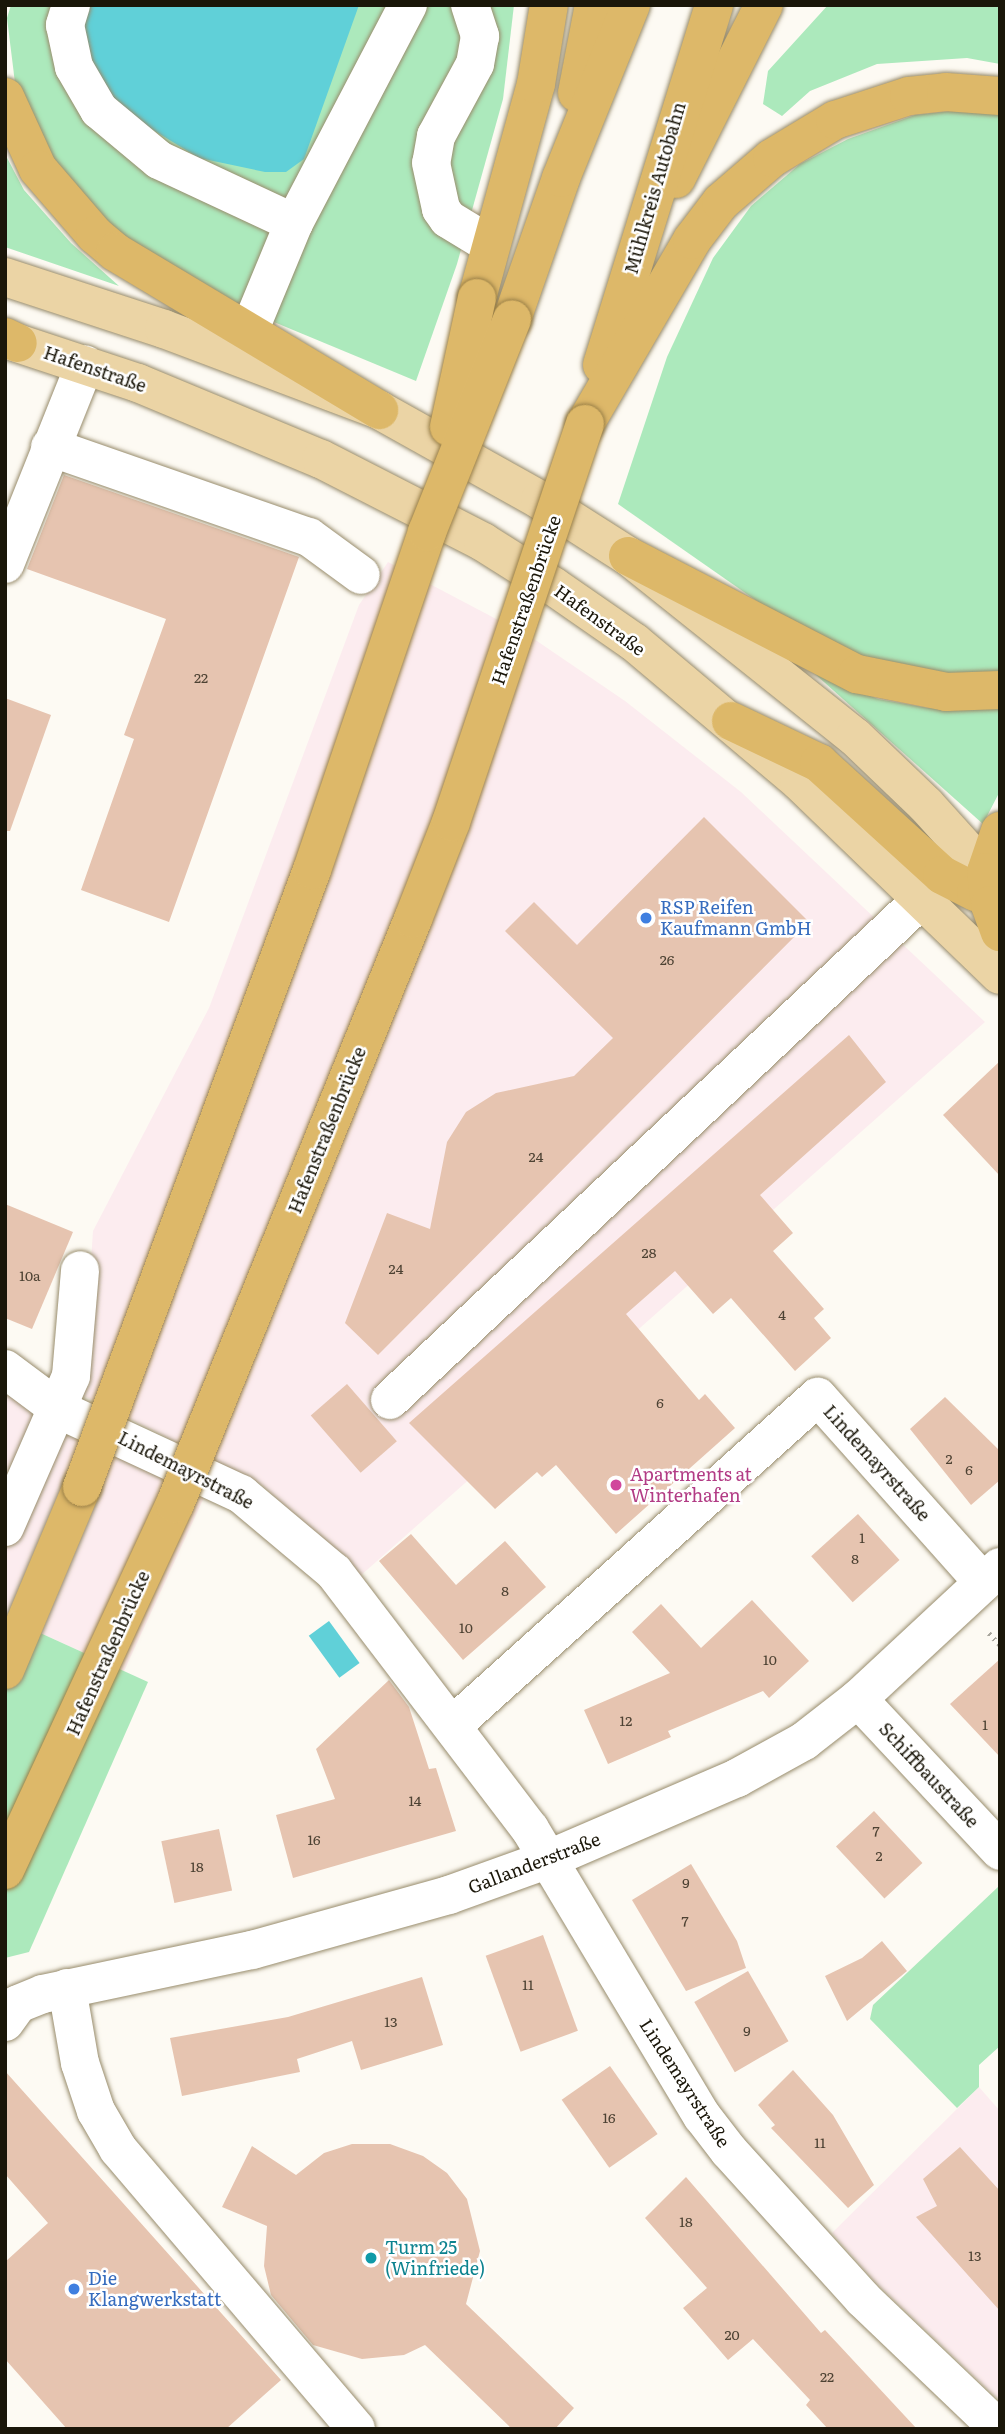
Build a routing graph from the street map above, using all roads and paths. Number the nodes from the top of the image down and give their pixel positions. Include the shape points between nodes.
1 (71, 5) edge
2 (408, 5) edge
3 (470, 5) edge
4 (549, 5) edge
5 (594, 5) edge
6 (631, 5) edge
7 (714, 5) edge
8 (764, 5) edge
9 (1000, 96) edge
10 (5, 97) edge
11 (561, 178) junction
12 (293, 223) junction
13 (491, 245) junction
14 (633, 262) junction
15 (5, 277) edge
16 (250, 329) junction
17 (10, 340) edge
18 (85, 365) junction
19 (606, 374) junction
20 (379, 410) junction
21 (50, 447) junction
22 (427, 532) junction
23 (628, 556) junction
24 (5, 564) edge
25 (361, 575) dead end
26 (1000, 690) edge
27 (731, 721) junction
28 (1000, 831) edge
29 (994, 887) edge
30 (922, 899) junction
31 (1000, 932) edge
32 (1000, 975) edge
33 (80, 1270) dead end
34 (5, 1369) edge
35 (390, 1400) dead end
36 (60, 1410) junction
37 (5, 1527) edge
38 (992, 1574) edge
39 (982, 1626) dead end
40 (1000, 1645) edge
41 (5, 1670) edge
42 (858, 1699) junction
43 (452, 1726) junction
44 (1000, 1851) edge
45 (550, 1859) junction
46 (5, 1870) edge
47 (67, 1988) junction
48 (5, 2022) edge
49 (356, 2429) edge
50 (999, 2429) edge

1 - 12 street via 65,25 74,67 99,110 159,160
2 - 12 street
3 - 13 street via 480,36 475,64 436,136 431,163 441,209 448,219
4 - 13 highway via 536,84
5 - 11 highway
6 - 11 highway
7 - 14 highway, Mühlkreis Autobahn
8 - 14 highway
9 - 19 highway via 946,92 909,96 835,120 772,158 721,202
10 - 16 highway via 26,149 80,223 115,252
11 - 22 highway, bridge via 512,319
12 - 16 street
13 - 22 highway, bridge
14 - 19 highway, Mühlkreis Autobahn
15 - 20 main road via 164,328
16 - 20 highway
17 - 18 main road, Hafenstraße
18 - 21 street
18 - 27 main road, Hafenstraße via 321,459 483,542 634,642
19 - 46 highway, Hafenstraßenbrücke, bridge via 413,919 170,1516
20 - 23 main road via 519,487
21 - 24 street
21 - 25 street via 309,537
22 - 41 highway, bridge via 182,1230 115,1406
23 - 26 highway via 857,674 937,691
23 - 29 main road via 855,737 926,805
27 - 29 highway via 819,764 943,876
27 - 30 main road, Hafenstraße
28 - 29 highway
29 - 31 highway
30 - 32 main road, Hafenstraße
30 - 35 street
33 - 36 street via 71,1376
34 - 36 street, Lindemayrstraße
36 - 37 street
36 - 43 street, Lindemayrstraße via 212,1479 268,1513 356,1598
38 - 42 street, Gallanderstraße
38 - 43 street, Lindemayrstraße via 818,1398
39 - 40 path
42 - 44 street, Schiffbaustraße
42 - 45 street, Gallanderstraße via 804,1741 737,1779
43 - 45 street, Lindemayrstraße
45 - 47 street, Gallanderstraße via 330,1930
45 - 50 street, Lindemayrstraße via 702,2116 729,2151 863,2299
47 - 48 street, Gallanderstraße via 18,2004
47 - 49 street via 80,2063 96,2111 118,2149

